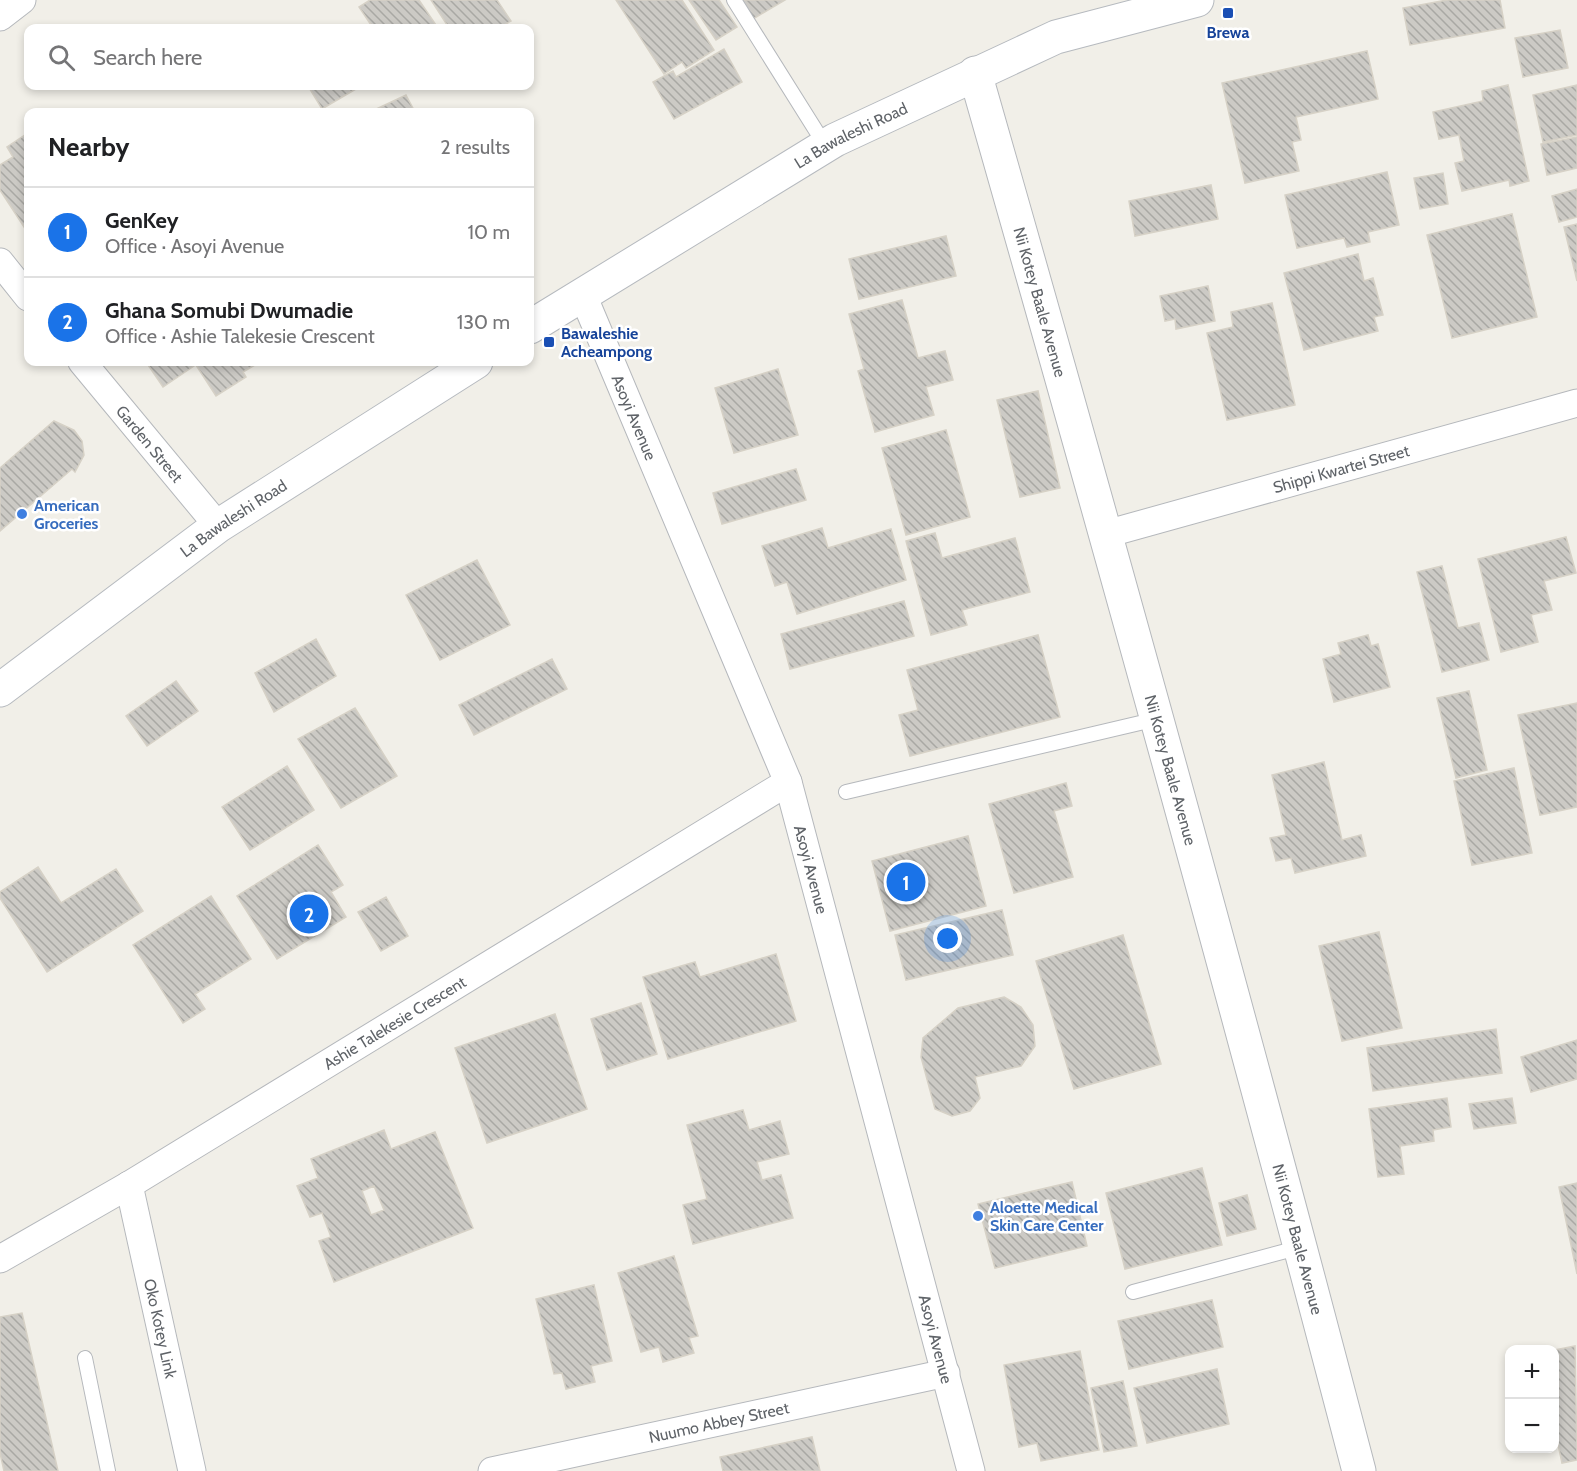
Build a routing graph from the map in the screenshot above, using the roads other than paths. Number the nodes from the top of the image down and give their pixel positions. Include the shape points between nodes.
1 (22, 0) edge
2 (734, 0) edge
3 (1197, 0) edge
4 (0, 17) edge
5 (975, 73) junction
6 (826, 146) junction
7 (0, 262) edge
8 (24, 292) edge
9 (582, 293) junction
10 (534, 324) edge
11 (85, 366) edge
12 (470, 366) edge
13 (1577, 403) edge
14 (218, 526) junction
15 (1106, 534) junction
16 (0, 690) edge
17 (1157, 719) junction
18 (788, 782) junction
19 (846, 792) dead end
20 (129, 1185) junction
21 (1300, 1247) junction
22 (0, 1259) edge
23 (1134, 1292) dead end
24 (85, 1358) dead end
25 (946, 1373) junction
26 (108, 1471) edge
27 (192, 1471) edge
28 (492, 1471) edge
29 (971, 1471) edge
30 (1359, 1471) edge

1 - 4 street
2 - 6 lane
3 - 5 street, La Bawaleshi Road via 1056,37
5 - 6 street, La Bawaleshi Road
5 - 15 street, Nii Kotey Baale Avenue
6 - 9 street, La Bawaleshi Road
7 - 8 street
9 - 10 street, La Bawaleshi Road
9 - 18 street, Asoyi Avenue
11 - 14 street, Garden Street
12 - 14 street, La Bawaleshi Road
13 - 15 street, Shippi Kwartei Street
14 - 16 street, La Bawaleshi Road
15 - 17 street, Nii Kotey Baale Avenue
17 - 19 lane
17 - 21 street, Nii Kotey Baale Avenue
18 - 20 street, Ashie Talekesie Crescent
18 - 25 street, Asoyi Avenue
20 - 22 street, Ashie Talekesie Crescent
20 - 27 street, Oko Kotey Link
21 - 23 lane
21 - 30 street, Nii Kotey Baale Avenue
24 - 26 lane
25 - 28 street, Nuumo Abbey Street
25 - 29 street, Asoyi Avenue

